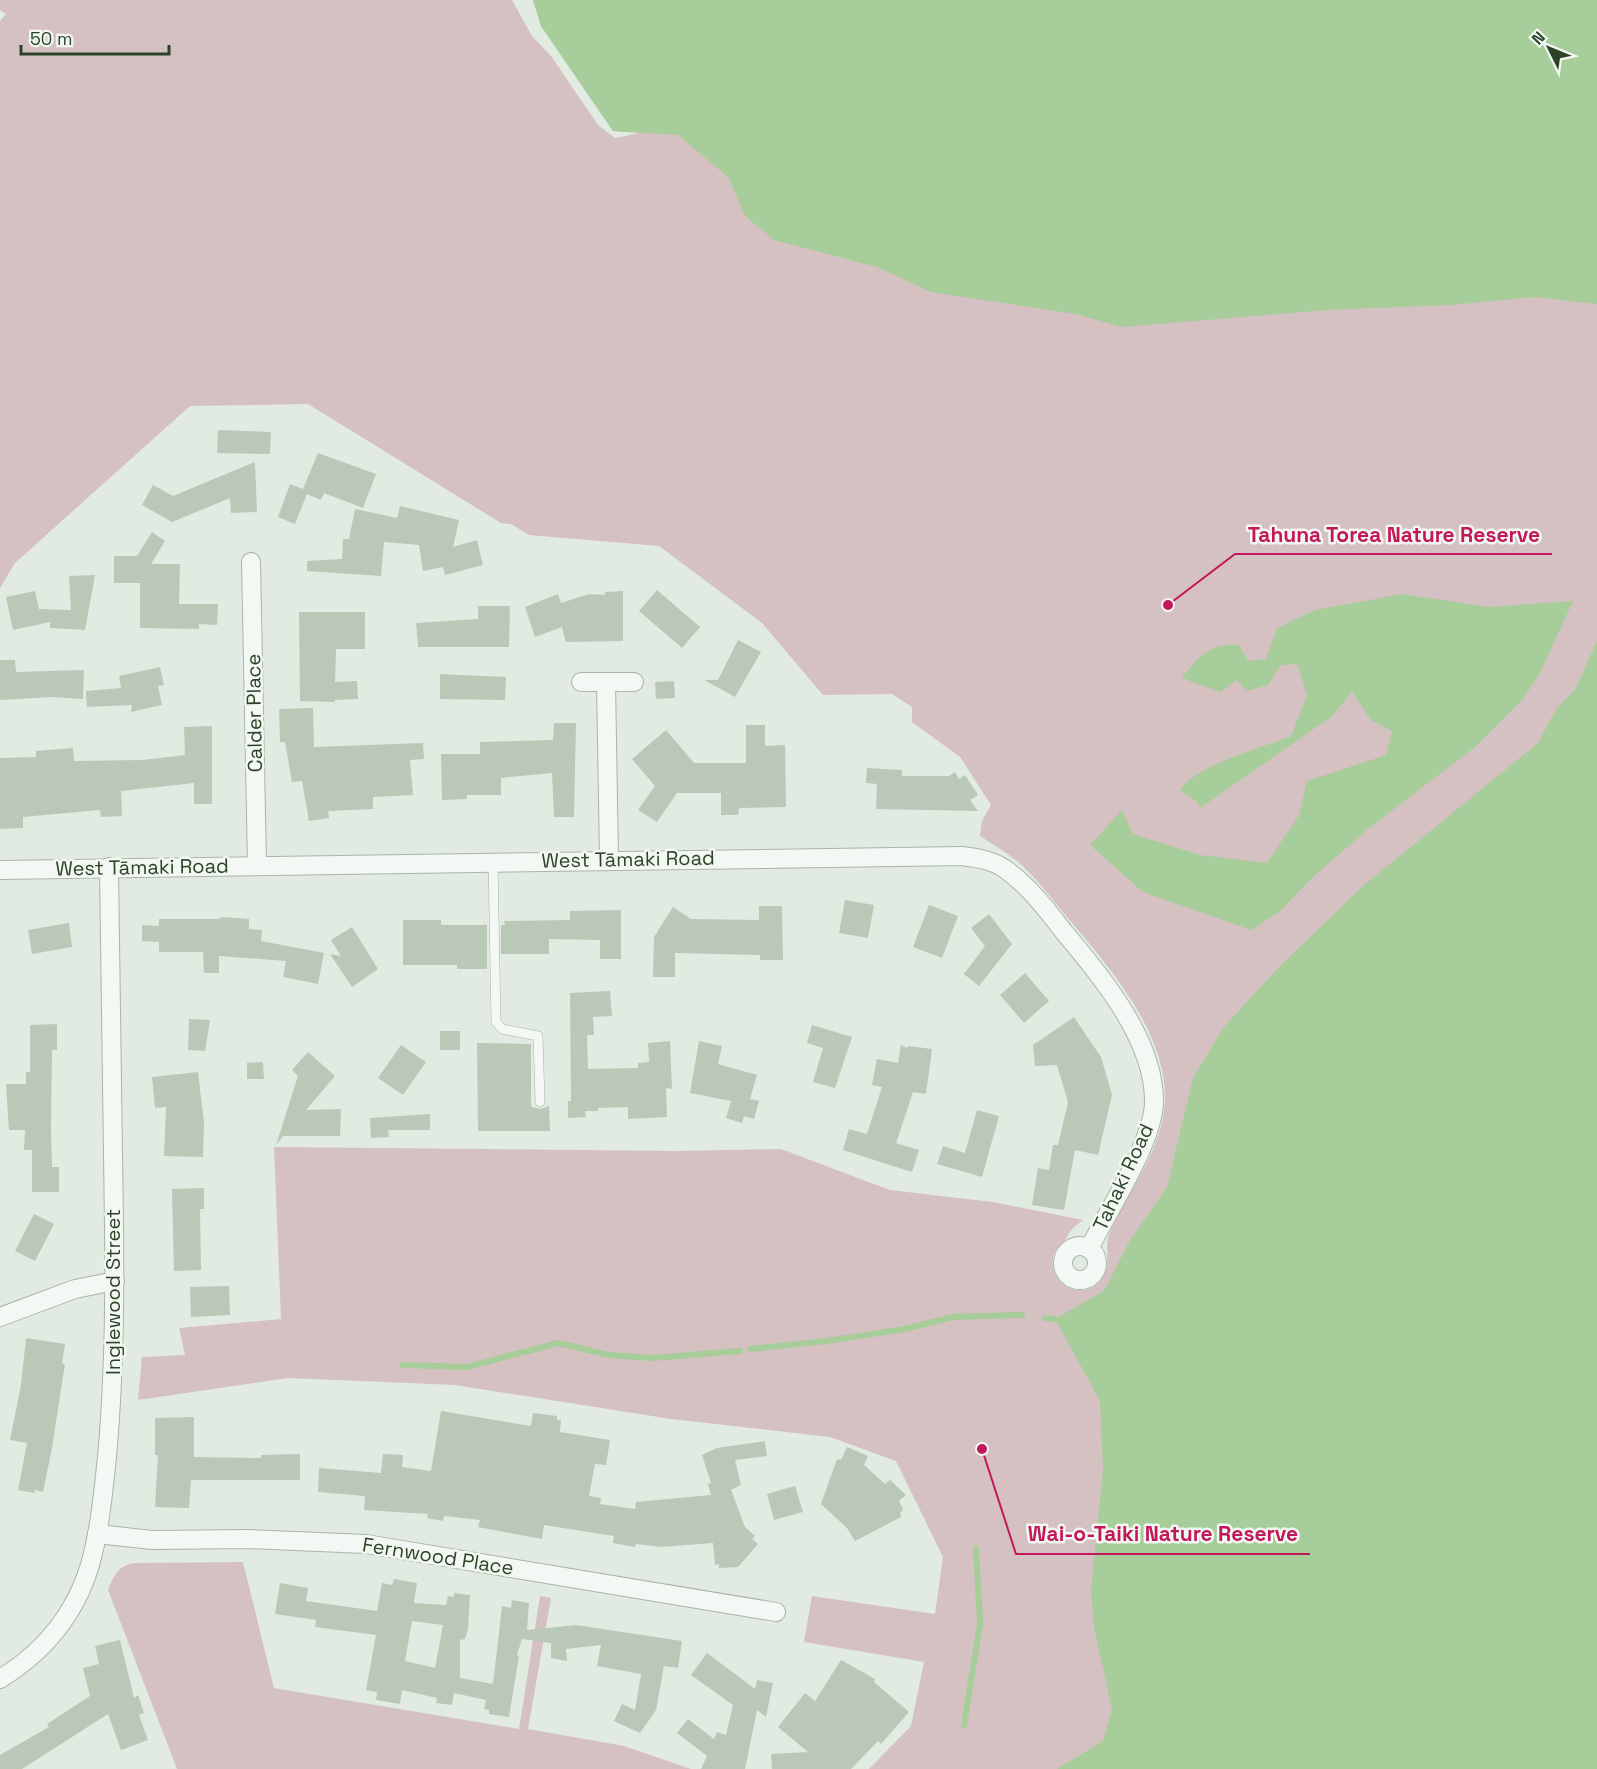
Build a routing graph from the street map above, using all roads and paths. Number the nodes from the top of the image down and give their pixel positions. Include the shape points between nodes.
1 (251, 562) dead end
2 (581, 682) dead end
3 (634, 682) dead end
4 (606, 683) junction
5 (609, 859) junction
6 (493, 861) junction
7 (256, 865) junction
8 (109, 867) junction
9 (0, 870) edge
10 (1148, 1068) joint
11 (540, 1102) dead end
12 (1089, 1249) dead end
13 (115, 1281) junction
14 (0, 1317) edge
15 (97, 1534) junction
16 (776, 1612) dead end
17 (0, 1679) edge

1 - 7 street, Calder Place
2 - 4 street
3 - 4 street
4 - 5 street
5 - 6 street, West Tāmaki Road
5 - 10 street, West Tāmaki Road via 962,856 990,861 1018,879 1107,984 1133,1029
6 - 7 street, West Tāmaki Road
6 - 11 lane via 496,1022 502,1029 538,1036
7 - 8 street, West Tāmaki Road
8 - 9 street, West Tāmaki Road
8 - 13 street, Inglewood Street
10 - 12 street, Tahaki Road via 1154,1105 1150,1123
13 - 14 street via 75,1289
13 - 15 street, Inglewood Street via 112,1402 103,1509
15 - 16 street, Fernwood Place via 143,1540 366,1544
15 - 17 street, Inglewood Street via 83,1583 53,1637 37,1654

